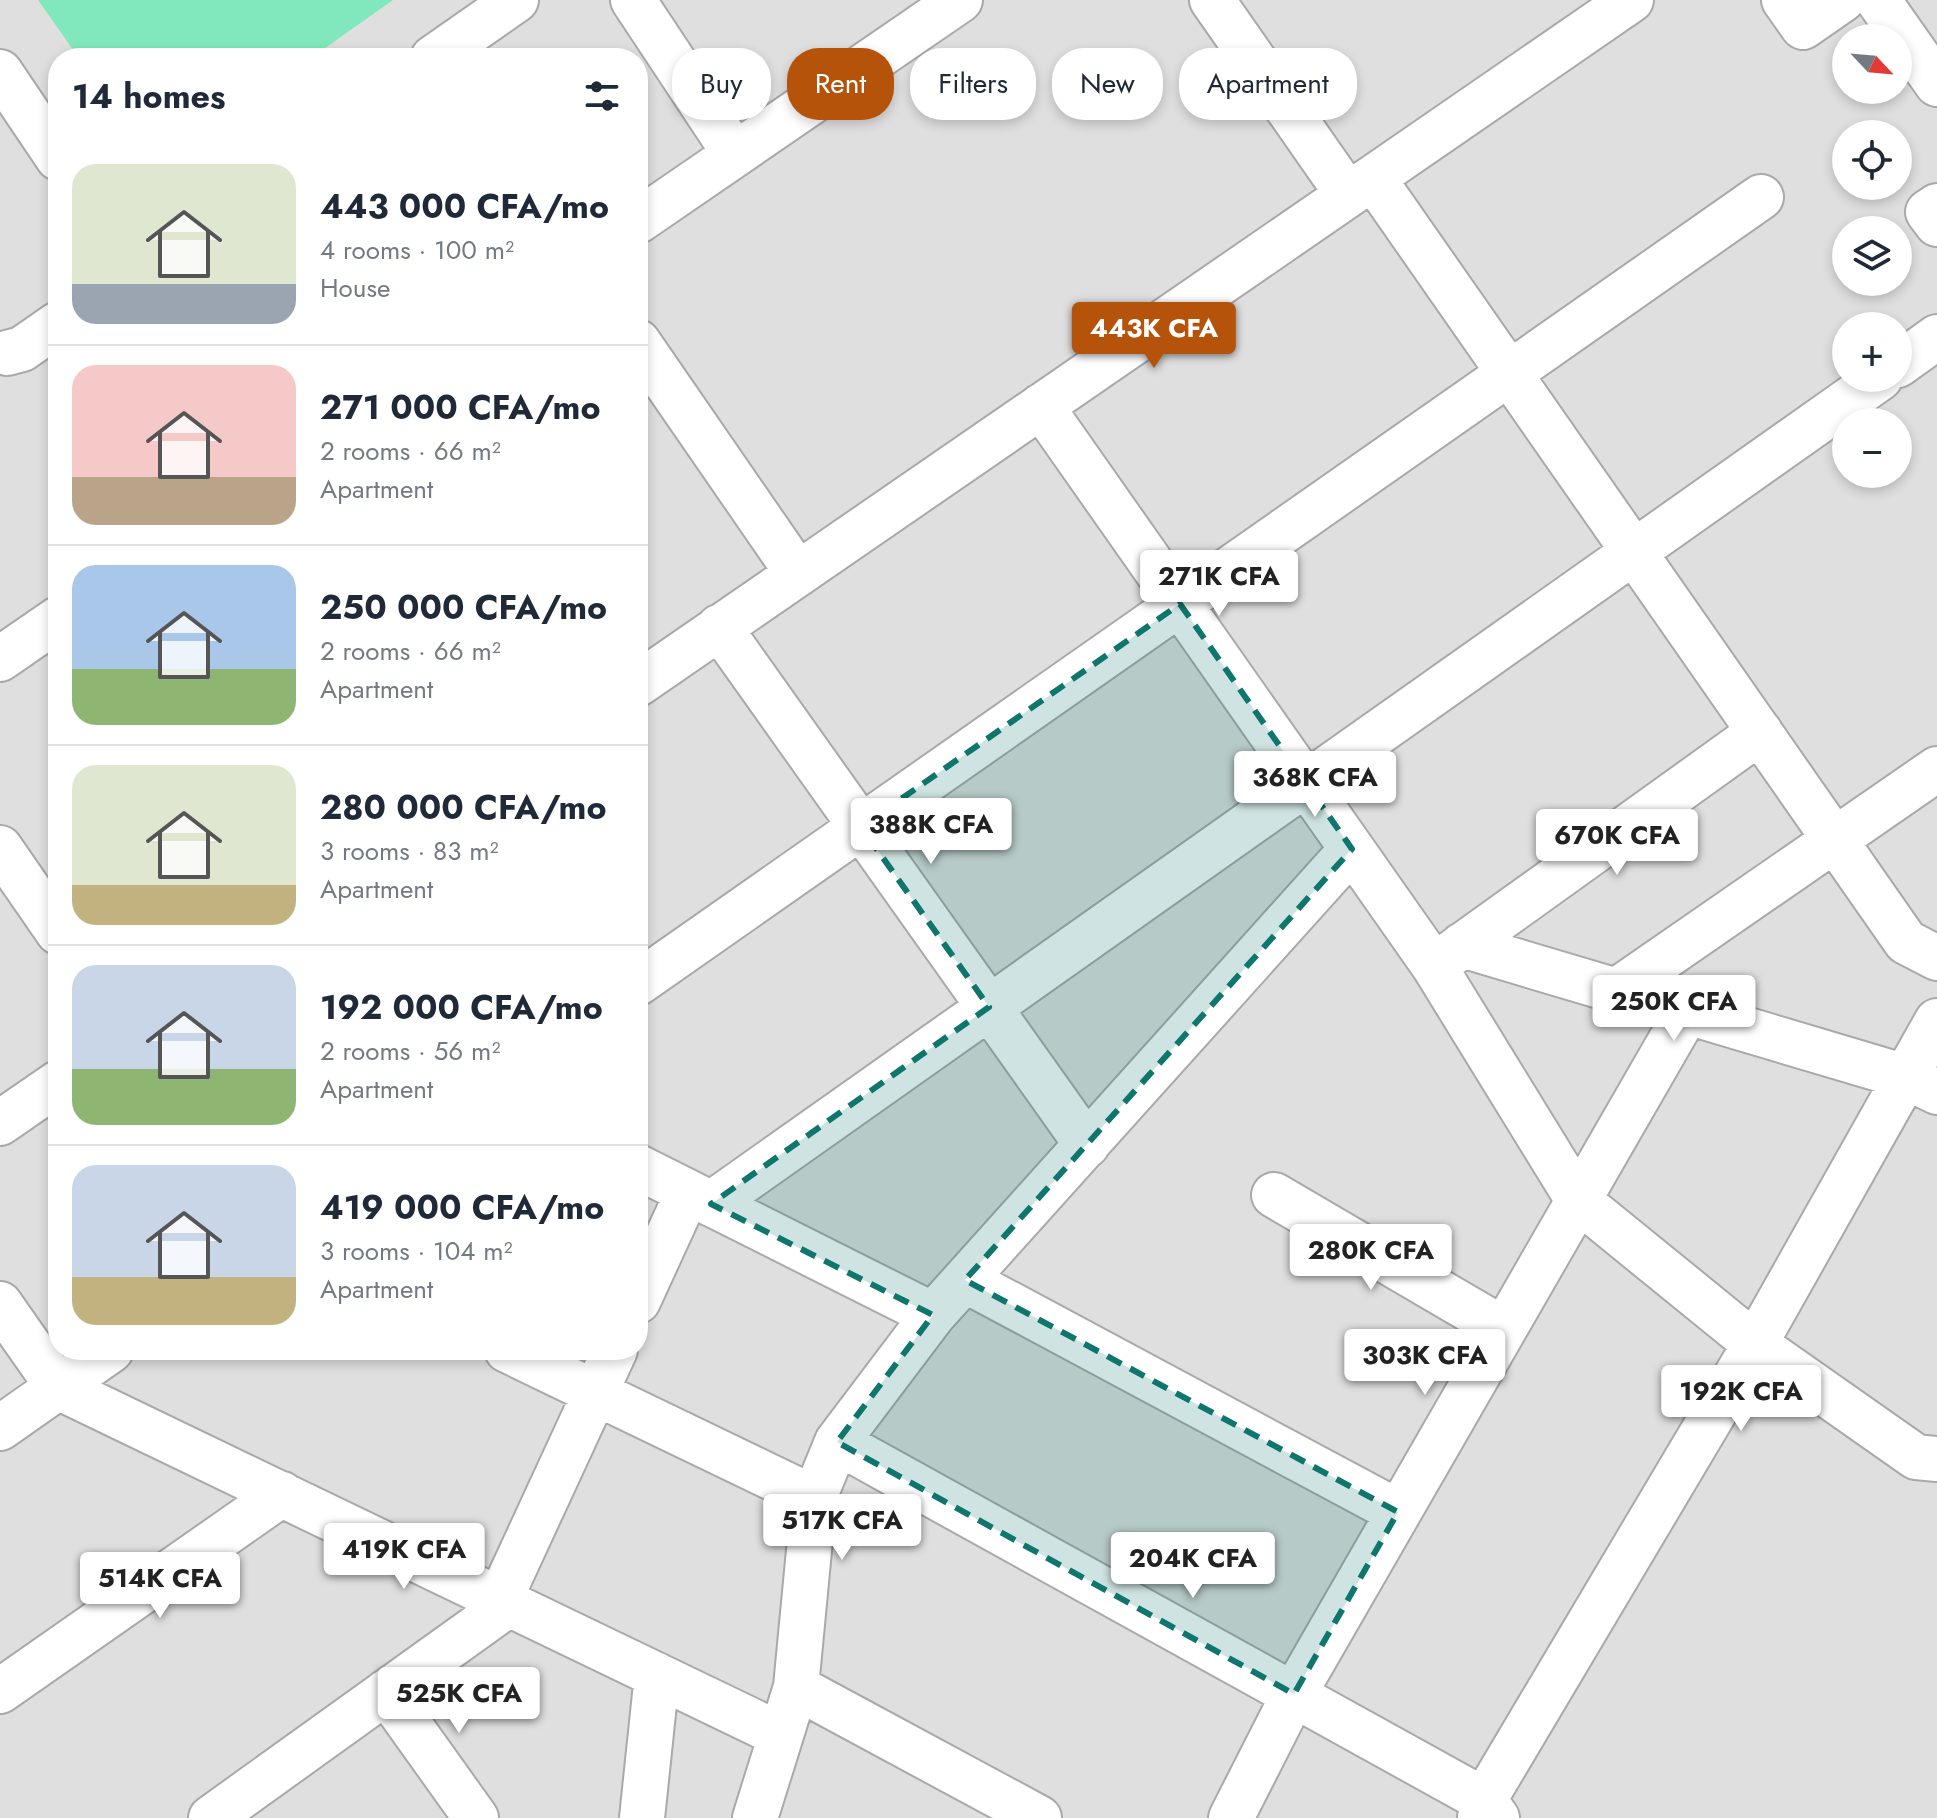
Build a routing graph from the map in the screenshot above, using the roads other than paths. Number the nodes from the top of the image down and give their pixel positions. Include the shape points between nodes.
1 (633, 0) edge
2 (960, 0) edge
3 (1212, 0) edge
4 (1631, 0) edge
5 (1784, 0) edge
6 (1842, 0) edge
7 (1878, 0) edge
8 (502, 4) edge
9 (446, 48) edge
10 (0, 72) edge
11 (1937, 84) edge
12 (48, 143) edge
13 (735, 154) junction
14 (1361, 186) junction
15 (1761, 197) dead end
16 (1937, 206) edge
17 (648, 214) edge
18 (1937, 224) edge
19 (48, 331) edge
20 (1937, 337) edge
21 (7, 353) dead end
22 (1912, 355) edge
23 (648, 356) edge
24 (1510, 373) junction
25 (1860, 392) edge
26 (1041, 406) junction
27 (1634, 552) junction
28 (798, 574) junction
29 (1180, 604) junction
30 (48, 626) edge
31 (719, 627) junction
32 (0, 659) edge
33 (648, 677) edge
34 (1760, 732) junction
35 (1937, 769) edge
36 (1306, 784) junction
37 (861, 827) junction
38 (1835, 840) junction
39 (0, 848) edge
40 (1352, 849) junction
41 (48, 918) edge
42 (1448, 956) junction
43 (1937, 958) edge
44 (648, 976) edge
45 (1616, 991) junction
46 (989, 1007) junction
47 (1687, 1012) junction
48 (1937, 1021) edge
49 (1921, 1084) edge
50 (48, 1090) edge
51 (0, 1123) edge
52 (1087, 1145) junction
53 (648, 1172) edge
54 (1274, 1195) dead end
55 (700, 1198) junction
56 (1578, 1200) junction
57 (965, 1280) junction
58 (648, 1284) edge
59 (0, 1304) edge
60 (933, 1315) junction
61 (1503, 1329) junction
62 (1755, 1344) junction
63 (97, 1360) edge
64 (528, 1360) edge
65 (610, 1360) edge
66 (58, 1387) junction
67 (596, 1392) junction
68 (0, 1428) edge
69 (837, 1442) junction
70 (1937, 1459) edge
71 (282, 1494) junction
72 (814, 1498) junction
73 (1398, 1512) junction
74 (505, 1602) junction
75 (657, 1675) junction
76 (796, 1687) junction
77 (0, 1691) edge
78 (386, 1692) junction
79 (1294, 1694) junction
80 (779, 1734) junction
81 (633, 1810) edge
82 (1487, 1812) edge
83 (211, 1818) edge
84 (476, 1818) edge
85 (755, 1818) edge
86 (1039, 1818) edge
87 (1231, 1818) edge

1 - 13 street
2 - 13 street
3 - 14 street
4 - 14 street
5 - 6 street via 1803,27
7 - 11 street
8 - 9 street
10 - 12 street
13 - 17 street
14 - 24 street
14 - 26 street
15 - 24 street
16 - 18 street via 1928,212
19 - 21 street
20 - 22 street
23 - 28 street
24 - 27 street
24 - 29 street
25 - 27 street
26 - 28 street
26 - 29 street
27 - 34 street
27 - 36 street
28 - 31 street
29 - 36 street
29 - 37 street
30 - 32 street
31 - 33 street
31 - 37 street
34 - 38 street
34 - 42 street
35 - 38 street
36 - 40 street
36 - 46 street
37 - 44 street
37 - 46 street
38 - 43 street via 1906,942
38 - 45 street
39 - 41 street
40 - 42 street
40 - 52 street
42 - 45 street
42 - 56 street
45 - 47 street
46 - 52 street
46 - 55 street
47 - 49 street
47 - 56 street
48 - 49 street
49 - 62 street
50 - 51 street
52 - 57 street
53 - 55 street
54 - 61 street
55 - 58 street
55 - 60 street
56 - 61 street
56 - 62 street
57 - 60 street
57 - 73 street
59 - 66 street
60 - 69 street
61 - 73 street
62 - 70 street via 1916,1457
62 - 82 street
63 - 66 street
64 - 67 street
65 - 67 street
66 - 68 street
66 - 71 street
67 - 72 street
67 - 74 street
69 - 72 street
69 - 79 street
71 - 74 street
71 - 77 street
72 - 76 street
73 - 79 street
74 - 75 street
74 - 78 street
75 - 80 street
75 - 81 street
76 - 80 street
76 - 86 street
78 - 83 street
78 - 84 street
79 - 82 street
79 - 87 street
80 - 85 street

